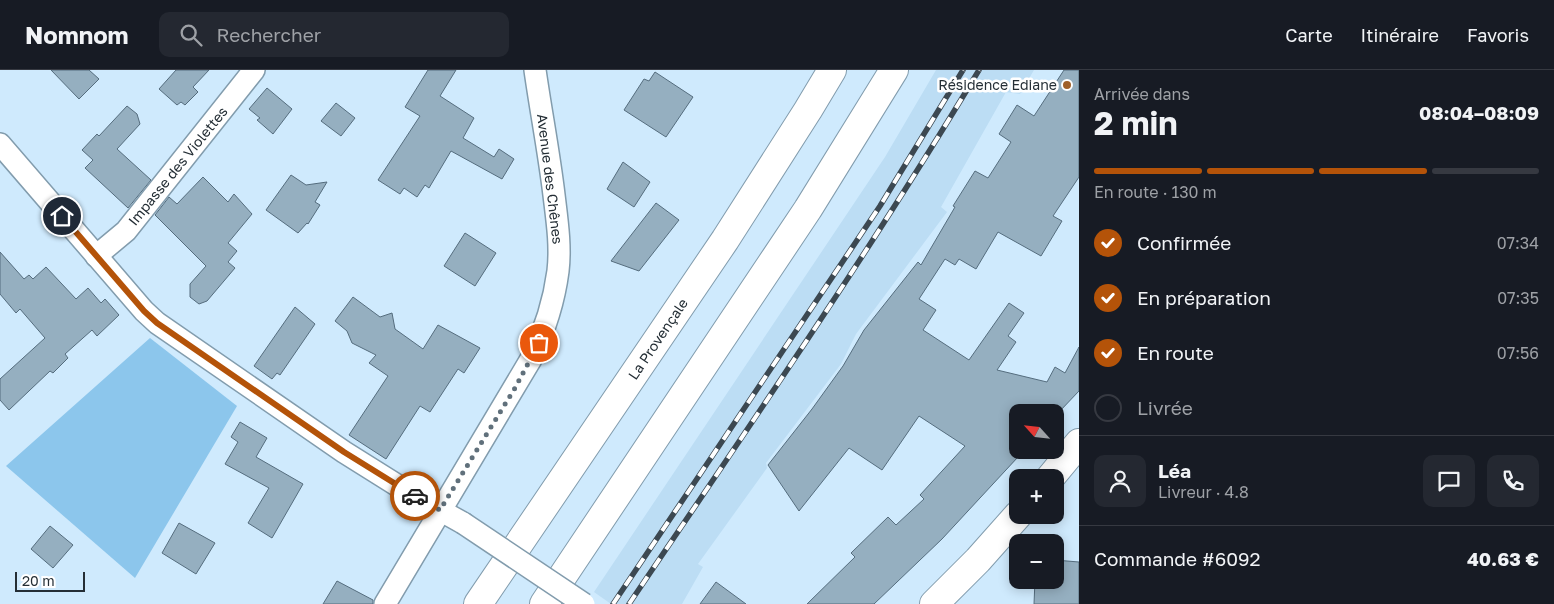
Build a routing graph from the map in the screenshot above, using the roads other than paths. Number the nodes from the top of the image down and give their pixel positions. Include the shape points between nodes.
1 (254, 70) edge
2 (535, 70) edge
3 (832, 70) edge
4 (894, 70) edge
5 (0, 144) edge
6 (96, 256) junction
7 (1079, 443) edge
8 (1057, 469) edge
9 (440, 510) junction
10 (1010, 524) edge
11 (385, 604) edge
12 (478, 604) edge
13 (544, 604) edge
14 (584, 604) edge
15 (934, 604) edge

1 - 6 street, Impasse des Violettes via 126,231
2 - 9 street, Avenue des Chênes via 557,217 556,286 531,359
3 - 12 main road, La Provençale via 725,240
4 - 13 main road via 808,209
5 - 6 street
6 - 9 street via 157,323 344,452
7 - 8 main road
9 - 11 street, Avenue des Chênes
9 - 14 street, bridge
10 - 15 main road

